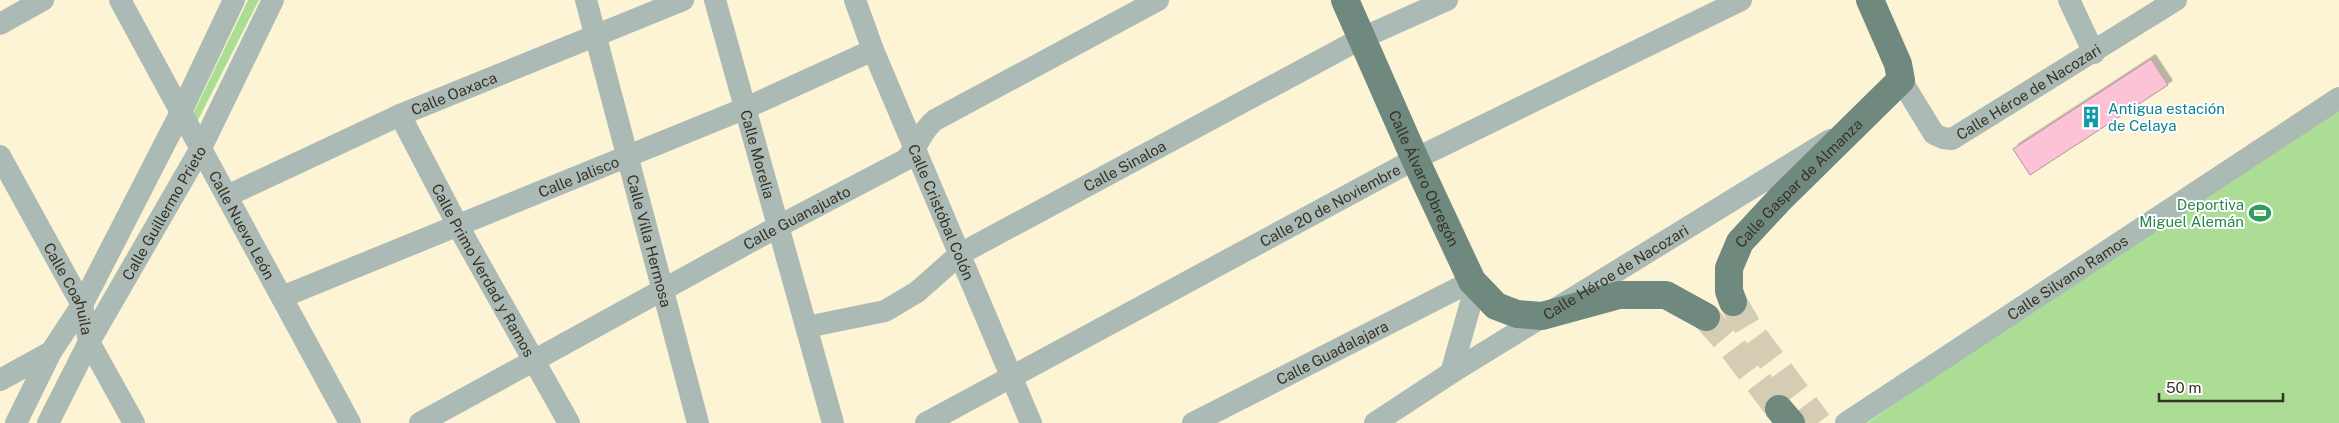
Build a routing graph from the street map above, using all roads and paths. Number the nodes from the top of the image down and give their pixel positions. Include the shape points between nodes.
1 (43, 0) edge
2 (120, 0) edge
3 (234, 0) edge
4 (273, 0) edge
5 (586, 0) edge
6 (683, 0) edge
7 (715, 0) edge
8 (855, 0) edge
9 (1158, 0) edge
10 (1345, 0) edge
11 (1447, 0) edge
12 (1740, 0) edge
13 (1870, 0) edge
14 (2068, 0) edge
15 (2176, 0) edge
16 (0, 24) edge
17 (596, 35) junction
18 (1362, 38) junction
19 (873, 50) junction
20 (2094, 52) junction
21 (1901, 80) junction
22 (2339, 98) edge
23 (746, 108) junction
24 (181, 112) junction
25 (400, 115) junction
26 (1857, 123) junction
27 (201, 148) junction
28 (916, 150) junction
29 (0, 156) edge
30 (627, 157) junction
31 (1415, 159) junction
32 (227, 196) junction
33 (458, 226) junction
34 (780, 226) junction
35 (960, 254) junction
36 (1474, 283) junction
37 (664, 290) junction
38 (282, 297) junction
39 (1733, 302) tunnel mouth
40 (82, 305) junction
41 (1542, 316) junction
42 (1706, 317) tunnel mouth
43 (807, 327) junction
44 (89, 342) junction
45 (51, 352) junction
46 (534, 360) junction
47 (1451, 373) junction
48 (1012, 377) junction
49 (0, 380) edge
50 (16, 423) edge
51 (48, 423) edge
52 (134, 423) edge
53 (350, 423) edge
54 (420, 423) edge
55 (569, 423) edge
56 (698, 423) edge
57 (833, 423) edge
58 (926, 423) edge
59 (1031, 423) edge
60 (1193, 423) edge
61 (1375, 423) edge
62 (1846, 423) edge

1 - 16 street
2 - 24 street, Calle Nuevo León
3 - 24 street, Calle Guillermo Prieto
4 - 27 street, Calle Guillermo Prieto
5 - 17 street, Calle Villa Hermosa
6 - 17 street, Calle Oaxaca
7 - 23 street, Calle Morelia
8 - 19 street, Calle Cristóbal Colón
9 - 28 street via 935,120 923,129
10 - 18 main road, Calle Álvaro Obregón
11 - 18 street, Calle Sinaloa
12 - 31 street, Calle 20 de Noviembre
13 - 21 main road via 1898,64
14 - 20 street
15 - 20 street, Calle Héroe de Nacozari
17 - 25 street, Calle Oaxaca
17 - 30 street, Calle Villa Hermosa
18 - 31 main road, Calle Álvaro Obregón
18 - 35 street, Calle Sinaloa
19 - 23 street, Calle Jalisco
19 - 28 street, Calle Cristóbal Colón
20 - 21 street, Calle Héroe de Nacozari via 1952,139 1934,134
21 - 26 main road, Calle Gaspar de Almanza
22 - 62 street, Calle Silvano Ramos
23 - 30 street, Calle Jalisco
23 - 34 street, Calle Morelia
24 - 27 street, Calle Nuevo León
24 - 40 street, Calle Guillermo Prieto
25 - 32 street, Calle Oaxaca
25 - 33 street, Calle Primo Verdad y Ramos
26 - 39 main road, Calle Gaspar de Almanza via 1740,242 1729,268 1729,290
26 - 41 street, Calle Héroe de Nacozari
27 - 32 street, Calle Nuevo León
27 - 44 street, Calle Guillermo Prieto
28 - 34 street, Calle Guanajuato via 905,160
28 - 35 street, Calle Cristóbal Colón
29 - 40 street, Calle Coahuila
30 - 33 street, Calle Jalisco
30 - 37 street, Calle Villa Hermosa
31 - 36 main road, Calle Álvaro Obregón
31 - 48 street, Calle 20 de Noviembre
32 - 38 street, Calle Nuevo León
33 - 38 street, Calle Jalisco
33 - 46 street, Calle Primo Verdad y Ramos
34 - 37 street, Calle Guanajuato
34 - 43 street, Calle Morelia
35 - 43 street, Calle Sinaloa via 917,292 885,311
35 - 48 street, Calle Cristóbal Colón
36 - 41 main road, Calle Álvaro Obregón via 1496,306 1517,314
36 - 47 street
36 - 60 street, Calle Guadalajara
37 - 46 street, Calle Guanajuato
37 - 56 street, Calle Villa Hermosa
38 - 53 street, Calle Nuevo León
40 - 44 street, Calle Coahuila
40 - 45 street, Calle Guillermo Prieto
41 - 42 main road via 1618,295 1666,295
41 - 47 street, Calle Héroe de Nacozari
43 - 57 street, Calle Morelia
44 - 51 street, Calle Guillermo Prieto
44 - 52 street, Calle Coahuila
45 - 49 street
45 - 50 street, Calle Guillermo Prieto
46 - 54 street, Calle Guanajuato
46 - 55 street, Calle Primo Verdad y Ramos
47 - 61 street, Calle Héroe de Nacozari
48 - 58 street, Calle 20 de Noviembre
48 - 59 street, Calle Cristóbal Colón

